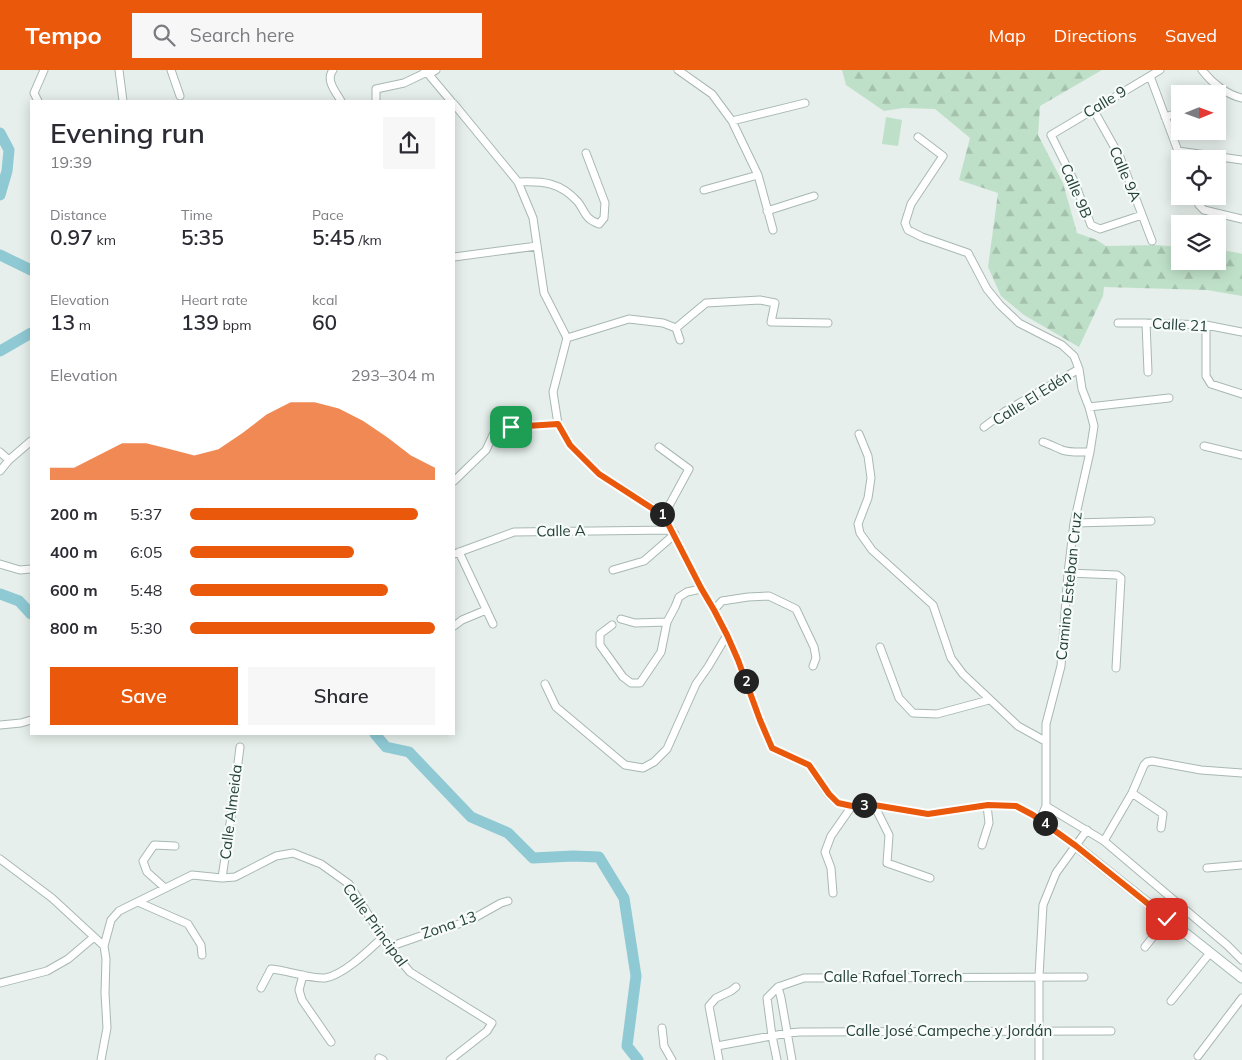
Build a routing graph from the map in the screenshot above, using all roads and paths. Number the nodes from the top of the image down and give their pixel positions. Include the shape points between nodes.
1 (44, 70) edge
2 (119, 70) edge
3 (171, 70) edge
4 (333, 70) edge
5 (436, 70) edge
6 (678, 70) edge
7 (1160, 70) edge
8 (1202, 70) edge
9 (427, 72) edge
10 (1150, 76) junction
11 (180, 96) dead end
12 (1242, 98) edge
13 (38, 100) edge
14 (123, 100) edge
15 (341, 100) edge
16 (376, 100) edge
17 (450, 100) edge
18 (805, 103) dead end
19 (455, 105) edge
20 (1093, 109) junction
21 (1171, 116) edge
22 (1165, 118) junction
23 (732, 121) junction
24 (1051, 135) joint
25 (918, 137) dead end
26 (1178, 150) edge
27 (586, 153) dead end
28 (1226, 158) edge
29 (1242, 160) edge
30 (758, 175) junction
31 (518, 182) junction
32 (704, 190) dead end
33 (814, 196) dead end
34 (1199, 205) edge
35 (767, 211) junction
36 (1142, 215) junction
37 (1242, 218) edge
38 (773, 230) dead end
39 (1152, 241) dead end
40 (537, 246) junction
41 (455, 257) edge
42 (828, 323) dead end
43 (1118, 323) dead end
44 (1146, 323) junction
45 (1206, 325) junction
46 (676, 328) junction
47 (1242, 332) edge
48 (567, 338) junction
49 (680, 340) dead end
50 (1079, 368) junction
51 (1148, 372) dead end
52 (1242, 394) edge
53 (1169, 398) dead end
54 (1089, 407) junction
55 (558, 424) junction
56 (984, 428) dead end
57 (859, 434) dead end
58 (1043, 442) dead end
59 (30, 443) edge
60 (1204, 446) dead end
61 (659, 447) dead end
62 (0, 452) edge
63 (1090, 452) junction
64 (1242, 456) edge
65 (9, 460) junction
66 (0, 471) edge
67 (455, 480) edge
68 (664, 516) junction
69 (1152, 520) dead end
70 (1074, 523) junction
71 (673, 532) junction
72 (457, 552) edge
73 (0, 564) edge
74 (30, 569) edge
75 (613, 570) dead end
76 (1068, 573) junction
77 (701, 588) junction
78 (486, 610) junction
79 (714, 610) junction
80 (621, 619) dead end
81 (667, 622) junction
82 (493, 624) dead end
83 (612, 624) dead end
84 (455, 625) edge
85 (727, 635) junction
86 (880, 647) dead end
87 (813, 666) dead end
88 (1116, 668) dead end
89 (545, 684) dead end
90 (990, 700) junction
91 (30, 720) edge
92 (0, 726) edge
93 (1045, 740) junction
94 (240, 747) dead end
95 (1242, 773) edge
96 (1132, 793) junction
97 (874, 805) junction
98 (988, 805) junction
99 (852, 806) junction
100 (1046, 806) junction
101 (1040, 820) junction
102 (1161, 828) dead end
103 (1087, 830) junction
104 (1104, 841) junction
105 (982, 845) dead end
106 (175, 846) dead end
107 (1076, 846) junction
108 (0, 859) edge
109 (1242, 865) edge
110 (1207, 868) dead end
111 (222, 878) junction
112 (930, 878) dead end
113 (165, 888) junction
114 (833, 893) dead end
115 (508, 901) dead end
116 (138, 902) junction
117 (1167, 919) junction
118 (94, 937) junction
119 (383, 938) junction
120 (104, 946) junction
121 (389, 947) junction
122 (1144, 947) dead end
123 (1210, 953) junction
124 (202, 955) dead end
125 (1242, 960) edge
126 (303, 975) junction
127 (1039, 976) junction
128 (1084, 977) dead end
129 (1242, 978) edge
130 (0, 983) edge
131 (736, 987) dead end
132 (778, 987) junction
133 (261, 988) dead end
134 (1242, 998) edge
135 (1171, 1001) dead end
136 (662, 1028) dead end
137 (1039, 1031) junction
138 (1111, 1031) dead end
139 (788, 1033) junction
140 (772, 1036) junction
141 (331, 1042) dead end
142 (717, 1046) junction
143 (1198, 1056) dead end
144 (101, 1060) edge
145 (450, 1060) edge
146 (672, 1060) edge
147 (719, 1060) edge
148 (777, 1060) edge
149 (792, 1060) edge
150 (1039, 1060) edge

1 - 13 street via 34,92
2 - 14 street
3 - 11 street
4 - 15 street via 329,74 330,80
5 - 9 street
6 - 23 street via 712,94
7 - 10 street, Calle 9
8 - 12 street via 1232,96
9 - 16 street via 404,83 376,89
9 - 17 street
10 - 20 street, Calle 9
10 - 22 street
18 - 23 street
19 - 31 street
20 - 24 street, Calle 9
20 - 36 street, Calle 9A via 1120,157
21 - 22 street
22 - 26 street
23 - 30 street
24 - 36 street, Calle 9B via 1091,225 1100,229
25 - 50 street, Camino Esteban Cruz via 943,156 911,204 905,223 908,230 968,253 986,288 1000,305 1020,323 1062,345 1074,356
27 - 31 street via 605,203 604,218 599,224 590,221 578,202 562,188 540,181
28 - 29 street
30 - 32 street
30 - 35 street
31 - 40 street via 533,218
33 - 35 street
34 - 37 street via 1204,210
35 - 38 street
36 - 39 street, Calle 9A
40 - 41 street
40 - 48 street via 544,293
42 - 46 street via 771,322 775,303 760,300 706,303
43 - 44 street, Calle 21
44 - 45 street, Calle 21
44 - 51 street
45 - 47 street, Calle 21
45 - 52 street via 1206,376 1211,384
46 - 48 street via 629,319
46 - 49 street
48 - 55 street via 553,392
50 - 54 street, Camino Esteban Cruz
50 - 56 street, Calle El Edén via 1004,412
53 - 54 street
54 - 63 street, Camino Esteban Cruz via 1094,426
55 - 67 street via 511,427 494,433 486,450
55 - 68 street via 570,445 599,474
57 - 90 street via 868,456 871,478 868,498 858,524 860,533 872,550 933,605 951,658
58 - 63 street via 1062,450
59 - 65 street
60 - 64 street
61 - 68 street via 690,469
62 - 65 street
63 - 70 street, Camino Esteban Cruz
65 - 66 street
68 - 71 street
69 - 70 street
70 - 76 street, Camino Esteban Cruz
71 - 72 street, Calle A via 514,532
71 - 75 street via 644,561
71 - 77 street
72 - 78 street
73 - 74 street via 20,570
76 - 88 street via 1117,575 1121,578
76 - 93 street, Camino Esteban Cruz via 1061,666
77 - 79 street
77 - 81 street via 679,597
78 - 82 street
78 - 84 street
79 - 85 street
79 - 87 street via 722,601 769,596 796,609 814,647 816,658
80 - 81 street via 636,623
81 - 83 street via 661,652 640,683 631,683 623,676 600,645 600,634
85 - 89 street via 696,684 667,749 643,768 625,765 556,707
85 - 99 street via 772,748 809,765 838,803
86 - 90 street via 899,698 913,713 937,714
90 - 93 street via 1018,726
91 - 92 street
93 - 100 street, Camino Esteban Cruz
94 - 111 street, Calle Almeida
95 - 96 street via 1152,761 1144,765
96 - 102 street via 1163,814
96 - 104 street
97 - 98 street via 928,814
97 - 99 street
97 - 112 street via 889,835 887,863
98 - 101 street via 1016,806
98 - 105 street via 989,823
99 - 114 street via 831,836 825,852 831,868
100 - 101 street, Camino Esteban Cruz
100 - 103 street
101 - 107 street
103 - 104 street
103 - 107 street
104 - 125 street
106 - 113 street via 154,845 143,861 147,872
107 - 117 street
107 - 127 street via 1056,873 1043,905
108 - 118 street via 52,898
109 - 110 street
111 - 113 street, Calle Principal via 192,874
111 - 119 street, Calle Principal via 235,878 276,856 294,853 322,864 349,884
113 - 116 street, Calle Principal
115 - 121 street, Zona 13 via 469,921
116 - 120 street, Calle Principal via 119,911 111,920
116 - 124 street via 188,924 201,945
117 - 122 street
117 - 123 street
118 - 120 street
118 - 130 street via 68,959 47,971
119 - 121 street, Calle Principal
119 - 126 street via 338,974 325,978
120 - 144 street, Calle Principal via 107,1028
121 - 145 street, Calle Principal via 410,972 492,1022 487,1031
123 - 129 street
123 - 135 street
126 - 133 street via 271,969
126 - 141 street via 299,990 302,1000
127 - 128 street, Calle Rafael Torrech
127 - 132 street, Calle Rafael Torrech via 804,978
127 - 137 street
131 - 142 street via 716,998 709,1006
132 - 139 street
132 - 140 street, Calle Rafael Torrech via 767,998
134 - 143 street
136 - 146 street via 664,1046
137 - 138 street, Calle José Campeche y Jordán
137 - 139 street, Calle José Campeche y Jordán
137 - 150 street
139 - 140 street, Calle José Campeche y Jordán
139 - 149 street
140 - 142 street
140 - 148 street
142 - 147 street

